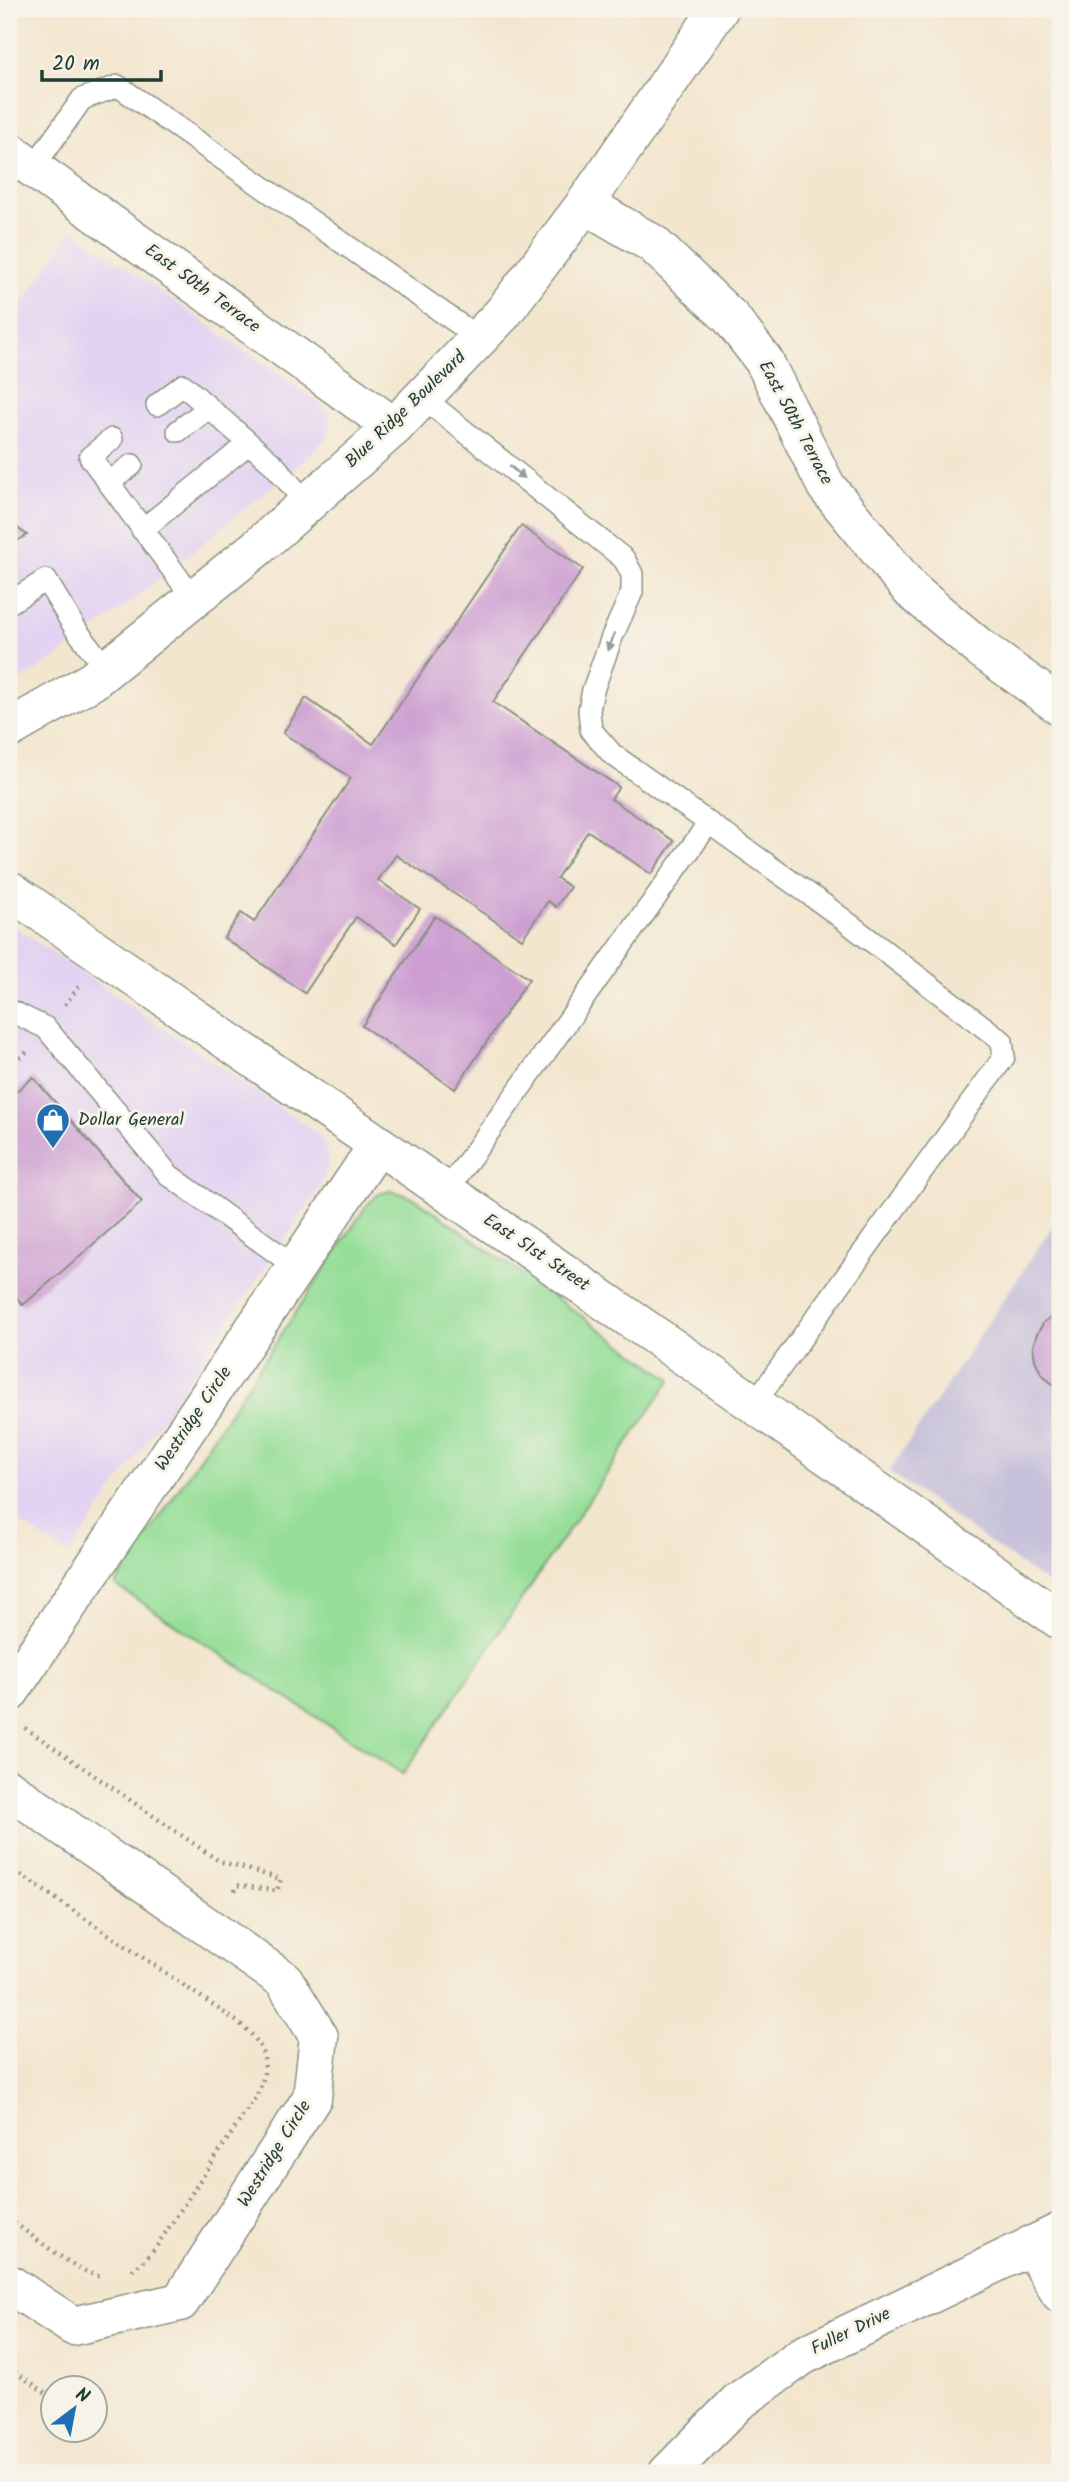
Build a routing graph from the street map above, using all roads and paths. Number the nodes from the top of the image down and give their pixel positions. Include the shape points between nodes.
1 (719, 9) edge
2 (21, 159) edge
3 (585, 204) junction
4 (478, 338) junction
5 (422, 397) junction
6 (157, 405) dead end
7 (209, 408) junction
8 (394, 426) junction
9 (178, 431) dead end
10 (112, 439) dead end
11 (248, 444) junction
12 (132, 466) dead end
13 (108, 483) junction
14 (307, 504) junction
15 (142, 530) junction
16 (193, 598) junction
17 (9, 603) edge
18 (106, 669) junction
19 (1060, 706) edge
20 (9, 729) edge
21 (708, 824) junction
22 (9, 890) edge
23 (82, 982) dead end
24 (9, 1010) edge
25 (58, 1014) dead end
26 (28, 1051) dead end
27 (9, 1067) edge
28 (378, 1145) junction
29 (446, 1192) junction
30 (296, 1267) junction
31 (754, 1404) junction
32 (1060, 1620) edge
33 (15, 1708) edge
34 (9, 1788) edge
35 (9, 1867) edge
36 (235, 1891) dead end
37 (9, 2219) edge
38 (1046, 2238) edge
39 (127, 2274) dead end
40 (107, 2278) dead end
41 (9, 2284) edge
42 (1060, 2294) edge
43 (9, 2368) edge
44 (38, 2388) edge
45 (668, 2473) edge

1 - 3 street, Blue Ridge Boulevard
2 - 4 lane via 82,99 118,86
2 - 8 street, East 50th Terrace
3 - 4 street, Blue Ridge Boulevard via 503,313
3 - 19 street, East 50th Terrace via 653,244 731,318 764,361 826,485 911,590
4 - 5 street, Blue Ridge Boulevard
5 - 8 street, Blue Ridge Boulevard
5 -> 21 lane via 624,559 632,574 632,592 593,690 591,730 612,754
6 - 7 lane via 183,385
7 - 9 lane
7 - 11 lane
8 - 14 street, Blue Ridge Boulevard
10 - 13 lane via 90,457
11 - 14 lane via 275,466
11 - 15 lane
12 - 13 lane
13 - 15 lane
14 - 16 street, Blue Ridge Boulevard
15 - 16 lane
16 - 18 street, Blue Ridge Boulevard
17 - 18 lane via 46,580
18 - 20 street, Blue Ridge Boulevard
21 - 29 lane
21 - 31 lane via 827,907 1002,1041 1004,1057
22 - 28 street, East 51st Street
23 - 25 path
24 - 30 lane via 46,1028 169,1175
26 - 27 path
28 - 29 street, East 51st Street
28 - 30 street, Westridge Circle
29 - 31 street, East 51st Street
30 - 33 street, Westridge Circle
31 - 32 street, East 51st Street
33 - 36 path via 29,1732 219,1861 281,1879 277,1891 237,1885
34 - 41 street, Westridge Circle via 284,1980 319,2037 312,2098 180,2302 73,2326
35 - 39 path via 238,2022 262,2049 265,2079 257,2095 156,2247
37 - 40 path via 85,2270
38 - 42 street
38 - 45 street, Fuller Drive via 802,2356 738,2402
43 - 44 path

